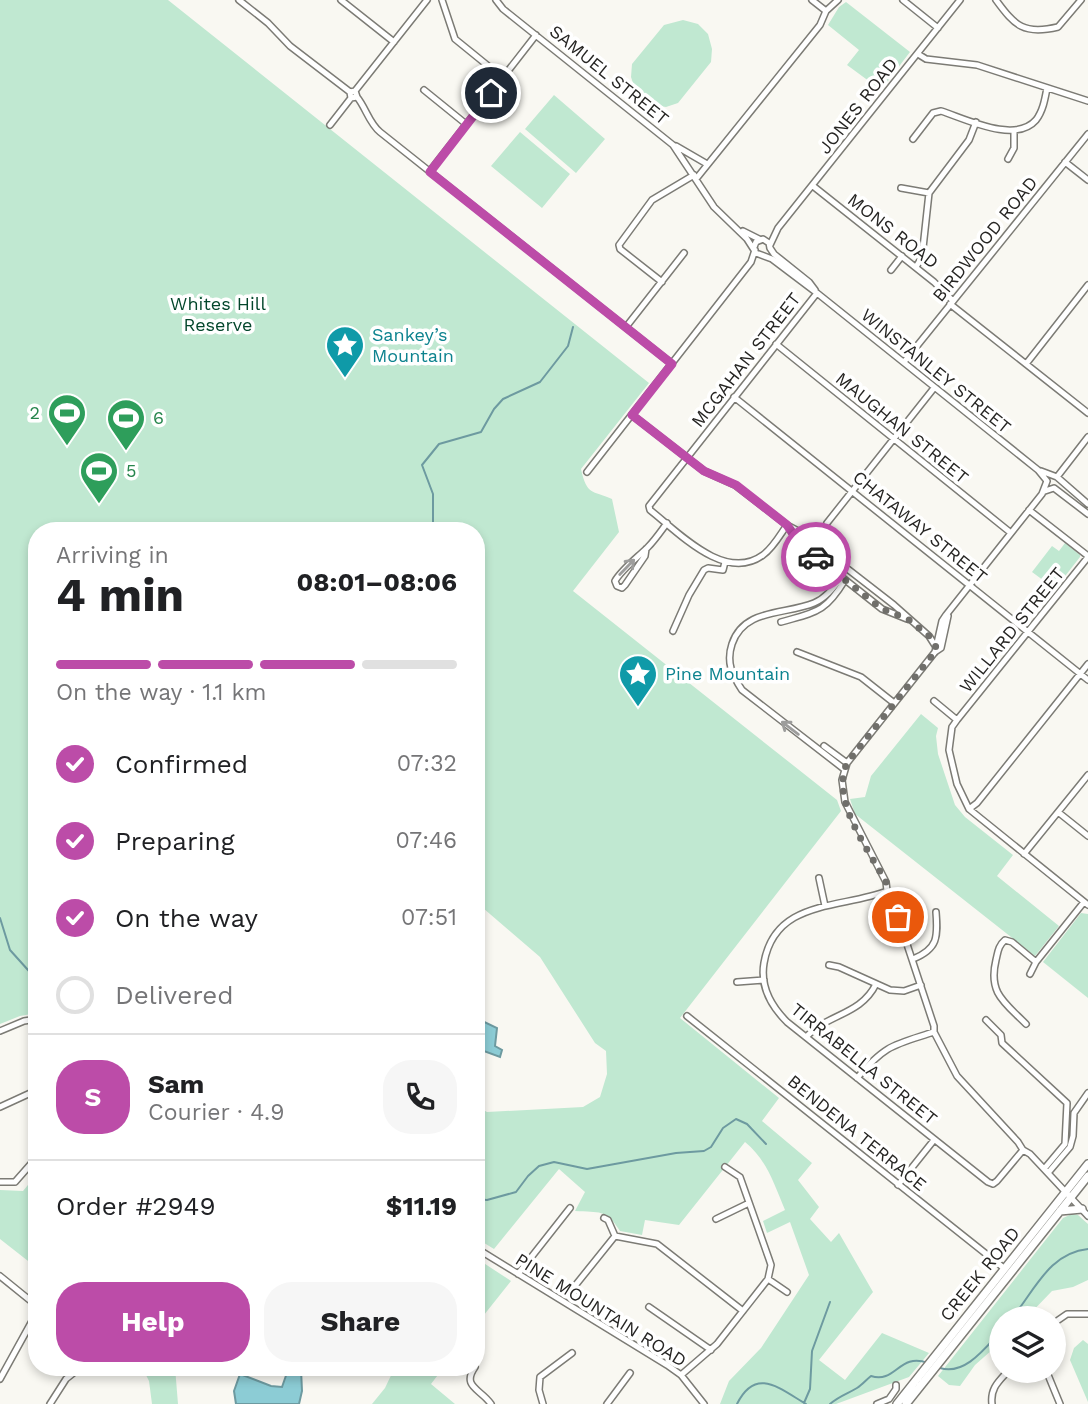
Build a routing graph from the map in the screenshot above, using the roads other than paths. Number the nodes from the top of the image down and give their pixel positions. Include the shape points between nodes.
1 (239, 0) edge
2 (341, 0) edge
3 (427, 0) edge
4 (442, 0) edge
5 (496, 0) edge
6 (812, 0) edge
7 (838, 0) edge
8 (903, 0) edge
9 (960, 0) edge
10 (996, 0) edge
11 (1081, 0) edge
12 (826, 11) junction
13 (938, 28) junction
14 (536, 35) junction
15 (394, 42) junction
16 (918, 54) junction
17 (503, 78) junction
18 (1047, 88) junction
19 (424, 90) dead end
20 (353, 95) junction
21 (1088, 101) edge
22 (976, 122) junction
23 (466, 124) junction
24 (330, 125) dead end
25 (1014, 131) junction
26 (1088, 134) edge
27 (913, 139) dead end
28 (673, 145) junction
29 (1008, 159) dead end
30 (1065, 162) junction
31 (707, 164) junction
32 (430, 172) junction
33 (695, 177) junction
34 (1088, 180) edge
35 (813, 186) junction
36 (901, 188) dead end
37 (929, 193) junction
38 (734, 226) junction
39 (778, 229) junction
40 (762, 240) junction
41 (770, 247) junction
42 (755, 248) junction
43 (684, 253) dead end
44 (763, 255) junction
45 (902, 256) junction
46 (751, 262) junction
47 (916, 267) junction
48 (891, 270) dead end
49 (662, 282) junction
50 (1088, 285) edge
51 (817, 293) junction
52 (952, 303) junction
53 (626, 327) junction
54 (776, 344) junction
55 (904, 362) junction
56 (672, 364) junction
57 (1026, 364) junction
58 (934, 387) junction
59 (734, 397) junction
60 (1088, 413) edge
61 (632, 415) junction
62 (1088, 437) edge
63 (894, 438) junction
64 (686, 457) junction
65 (1038, 470) junction
66 (587, 472) dead end
67 (1056, 478) junction
68 (1047, 482) junction
69 (1054, 488) junction
70 (852, 491) junction
71 (1042, 494) junction
72 (1088, 504) edge
73 (1029, 510) junction
74 (1088, 514) edge
75 (667, 523) junction
76 (827, 523) dead end
77 (787, 525) junction
78 (1012, 533) junction
79 (646, 549) junction
80 (1088, 556) edge
81 (725, 562) junction
82 (843, 578) junction
83 (970, 585) junction
84 (948, 612) junction
85 (908, 619) junction
86 (781, 622) dead end
87 (673, 631) dead end
88 (1028, 632) junction
89 (940, 633) junction
90 (929, 636) junction
91 (935, 650) junction
92 (797, 652) dead end
93 (1088, 664) edge
94 (1080, 674) junction
95 (1088, 680) edge
96 (934, 701) dead end
97 (894, 703) junction
98 (957, 720) junction
99 (824, 746) dead end
100 (846, 766) junction
101 (1088, 775) edge
102 (969, 809) junction
103 (1058, 812) junction
104 (1088, 836) edge
105 (1024, 854) junction
106 (819, 878) dead end
107 (887, 891) junction
108 (1086, 904) edge
109 (825, 906) junction
110 (936, 912) dead end
111 (913, 959) junction
112 (1036, 962) junction
113 (829, 965) dead end
114 (1030, 974) dead end
115 (764, 980) junction
116 (737, 982) dead end
117 (876, 984) junction
118 (921, 985) junction
119 (687, 1016) dead end
120 (28, 1020) edge
121 (986, 1020) dead end
122 (1026, 1024) dead end
123 (0, 1031) edge
124 (934, 1032) junction
125 (806, 1037) junction
126 (857, 1078) junction
127 (1088, 1093) edge
128 (28, 1094) edge
129 (0, 1107) edge
130 (934, 1140) junction
131 (1068, 1145) junction
132 (1023, 1150) junction
133 (1088, 1164) edge
134 (28, 1167) edge
135 (725, 1167) dead end
136 (1046, 1171) junction
137 (1088, 1176) edge
138 (0, 1182) edge
139 (898, 1185) junction
140 (1069, 1194) junction
141 (749, 1203) junction
142 (570, 1208) dead end
143 (1082, 1209) junction
144 (1060, 1211) junction
145 (1088, 1216) edge
146 (604, 1218) dead end
147 (716, 1219) dead end
148 (615, 1236) junction
149 (485, 1254) edge
150 (1008, 1271) junction
151 (518, 1274) junction
152 (0, 1276) edge
153 (768, 1279) junction
154 (563, 1288) dead end
155 (570, 1292) junction
156 (787, 1292) dead end
157 (577, 1297) dead end
158 (28, 1299) edge
159 (649, 1307) dead end
160 (743, 1311) junction
161 (1088, 1314) edge
162 (1066, 1315) edge
163 (28, 1327) edge
164 (711, 1350) junction
165 (572, 1353) dead end
166 (929, 1369) junction
167 (630, 1373) dead end
168 (70, 1376) edge
169 (470, 1376) edge
170 (681, 1376) junction
171 (0, 1379) edge
172 (997, 1383) edge
173 (1051, 1383) edge
174 (896, 1385) dead end
175 (50, 1404) edge
176 (491, 1404) edge
177 (543, 1404) edge
178 (607, 1404) edge
179 (704, 1404) edge
180 (877, 1404) edge
181 (897, 1404) edge
182 (906, 1404) edge
183 (992, 1404) edge
184 (1060, 1404) edge

1 - 20 street
2 - 15 street
3 - 15 street
4 - 17 street via 455,39
5 - 14 street, SAMUEL STREET
6 - 12 street
7 - 12 street
8 - 13 street
9 - 13 street, JONES ROAD
10 - 11 street via 1019,27 1037,30 1058,27
12 - 31 street via 820,25
13 - 16 street, JONES ROAD
14 - 17 street
14 - 28 street, SAMUEL STREET
15 - 20 street
16 - 18 street via 977,65
16 - 35 street, JONES ROAD
17 - 23 street
18 - 21 street
18 - 25 street via 1036,120
19 - 23 street
20 - 24 street
20 - 32 street via 374,127
22 - 25 street
22 - 27 street via 937,111
22 - 37 street via 969,140
23 - 32 street
25 - 29 street via 1014,148
26 - 30 street, BIRDWOOD ROAD
28 - 31 street, SAMUEL STREET
28 - 33 street, SAMUEL STREET
30 - 34 street
30 - 52 street, BIRDWOOD ROAD
31 - 33 street
32 - 53 street
33 - 38 street, SAMUEL STREET via 714,207
33 - 49 street via 652,200 619,245
35 - 39 street, JONES ROAD
35 - 45 street, MONS ROAD
36 - 37 street
37 - 47 street via 922,257
38 - 40 street, SAMUEL STREET
38 - 42 street, SAMUEL STREET
39 - 40 street, JONES ROAD
39 - 41 street, JONES ROAD
40 - 41 street, SAMUEL STREET
40 - 42 street, JONES ROAD
41 - 44 street, JONES ROAD
41 - 51 street, WINSTANLEY STREET
42 - 44 street, SAMUEL STREET
42 - 46 street
43 - 49 street
44 - 46 street
44 - 51 street, WINSTANLEY STREET
45 - 47 street, MONS ROAD
45 - 48 street
46 - 56 street
47 - 52 street, MONS ROAD
49 - 53 street
50 - 57 street
51 - 54 street, MCGAHAN STREET
51 - 55 street, WINSTANLEY STREET
52 - 55 street, BIRDWOOD ROAD
52 - 57 street, MONS ROAD
53 - 56 street
54 - 59 street, MCGAHAN STREET
54 - 63 street, MAUGHAN STREET
55 - 58 street, WINSTANLEY STREET
56 - 61 street
57 - 60 street, MONS ROAD
58 - 63 street
58 - 65 street, WINSTANLEY STREET
59 - 64 street, MCGAHAN STREET
59 - 70 street, CHATAWAY STREET
61 - 64 street
61 - 66 street
62 - 67 street
63 - 70 street
63 - 78 street, MAUGHAN STREET
64 - 75 street, MCGAHAN STREET via 649,506
64 - 77 street via 736,485
65 - 67 street, WINSTANLEY STREET
65 - 68 street, WINSTANLEY STREET
67 - 68 street
67 - 69 street via 1059,484
67 - 72 street, WINSTANLEY STREET
68 - 69 street, WINSTANLEY STREET
68 - 71 street
69 - 71 street
69 - 74 street, WINSTANLEY STREET
70 - 76 street
70 - 83 street, CHATAWAY STREET
71 - 73 street
73 - 78 street
73 - 80 street
75 - 79 street
75 - 81 street, MCGAHAN STREET via 709,556
77 - 81 street via 763,555
77 - 82 street via 800,544
77 - 85 street
78 - 83 street
79 -> 79 street via 625,586 617,586 617,577
80 - 88 street, WILLARD STREET
81 - 87 street via 723,570 704,570
82 - 85 street via 882,609
82 - 86 street via 828,606
100 -> 82 street via 742,690 729,663 733,641 745,624 762,615 816,602
83 - 84 street
83 - 88 street, CHATAWAY STREET
84 - 89 street
84 - 91 street via 944,641
85 - 90 street
88 - 94 street, CHATAWAY STREET
88 - 98 street, WILLARD STREET
89 - 90 street
89 - 91 street
90 - 91 street
91 - 97 street
92 - 97 street via 861,677
93 - 94 street
94 - 95 street, CHATAWAY STREET
94 - 102 street
96 - 98 street
97 - 100 street
98 - 102 street via 949,750
99 - 100 street
100 - 107 street via 842,780 845,802
101 - 103 street
102 - 105 street
103 - 104 street
103 - 105 street
105 - 108 street
106 - 109 street
107 - 109 street
107 - 111 street
108 - 112 street
109 - 115 street via 802,912 781,927 768,947
110 - 111 street via 933,946
111 - 118 street
112 - 114 street
112 - 122 street via 1005,940 999,945 992,975 995,988
113 - 117 street
115 - 116 street
115 - 125 street, TIRRABELLA STREET via 772,1005
117 - 118 street via 898,992
117 - 125 street via 862,1003
118 - 124 street
119 - 139 street, BENDENA TERRACE
120 - 123 street
121 - 131 street via 1002,1043 1066,1103
124 - 126 street via 888,1047
124 - 132 street via 957,1076
125 - 126 street, TIRRABELLA STREET
126 - 130 street, TIRRABELLA STREET
127 - 131 street via 1074,1113
128 - 129 street
130 - 132 street, TIRRABELLA STREET via 993,1184
130 - 139 street
131 - 136 street
132 - 136 street
133 - 140 main road, CREEK ROAD
134 - 138 street via 15,1182
135 - 141 street via 740,1177
136 - 140 street
137 - 140 main road, CREEK ROAD
139 - 150 street, BENDENA TERRACE
140 - 143 street
140 - 144 main road, CREEK ROAD
140 - 150 main road, CREEK ROAD
141 - 147 street
141 - 153 street via 771,1265
142 - 151 street
143 - 144 main road
143 - 145 street
144 - 150 main road, CREEK ROAD
146 - 148 street
148 - 155 street
148 - 160 street via 657,1244
149 - 151 street, PINE MOUNTAIN ROAD
150 - 166 main road, CREEK ROAD
151 - 170 street, PINE MOUNTAIN ROAD
152 - 158 street
153 - 156 street
153 - 160 street
154 - 155 street
155 - 157 street
159 - 164 street
160 - 164 street
161 - 162 street
163 - 171 street
164 - 170 street
165 - 177 street via 540,1377
166 - 181 main road, CREEK ROAD
166 - 182 main road, CREEK ROAD
167 - 178 street
168 - 175 street
169 - 176 street via 471,1385
170 - 179 street, PINE MOUNTAIN ROAD
172 - 183 street
173 - 184 street
174 - 180 street via 888,1399

